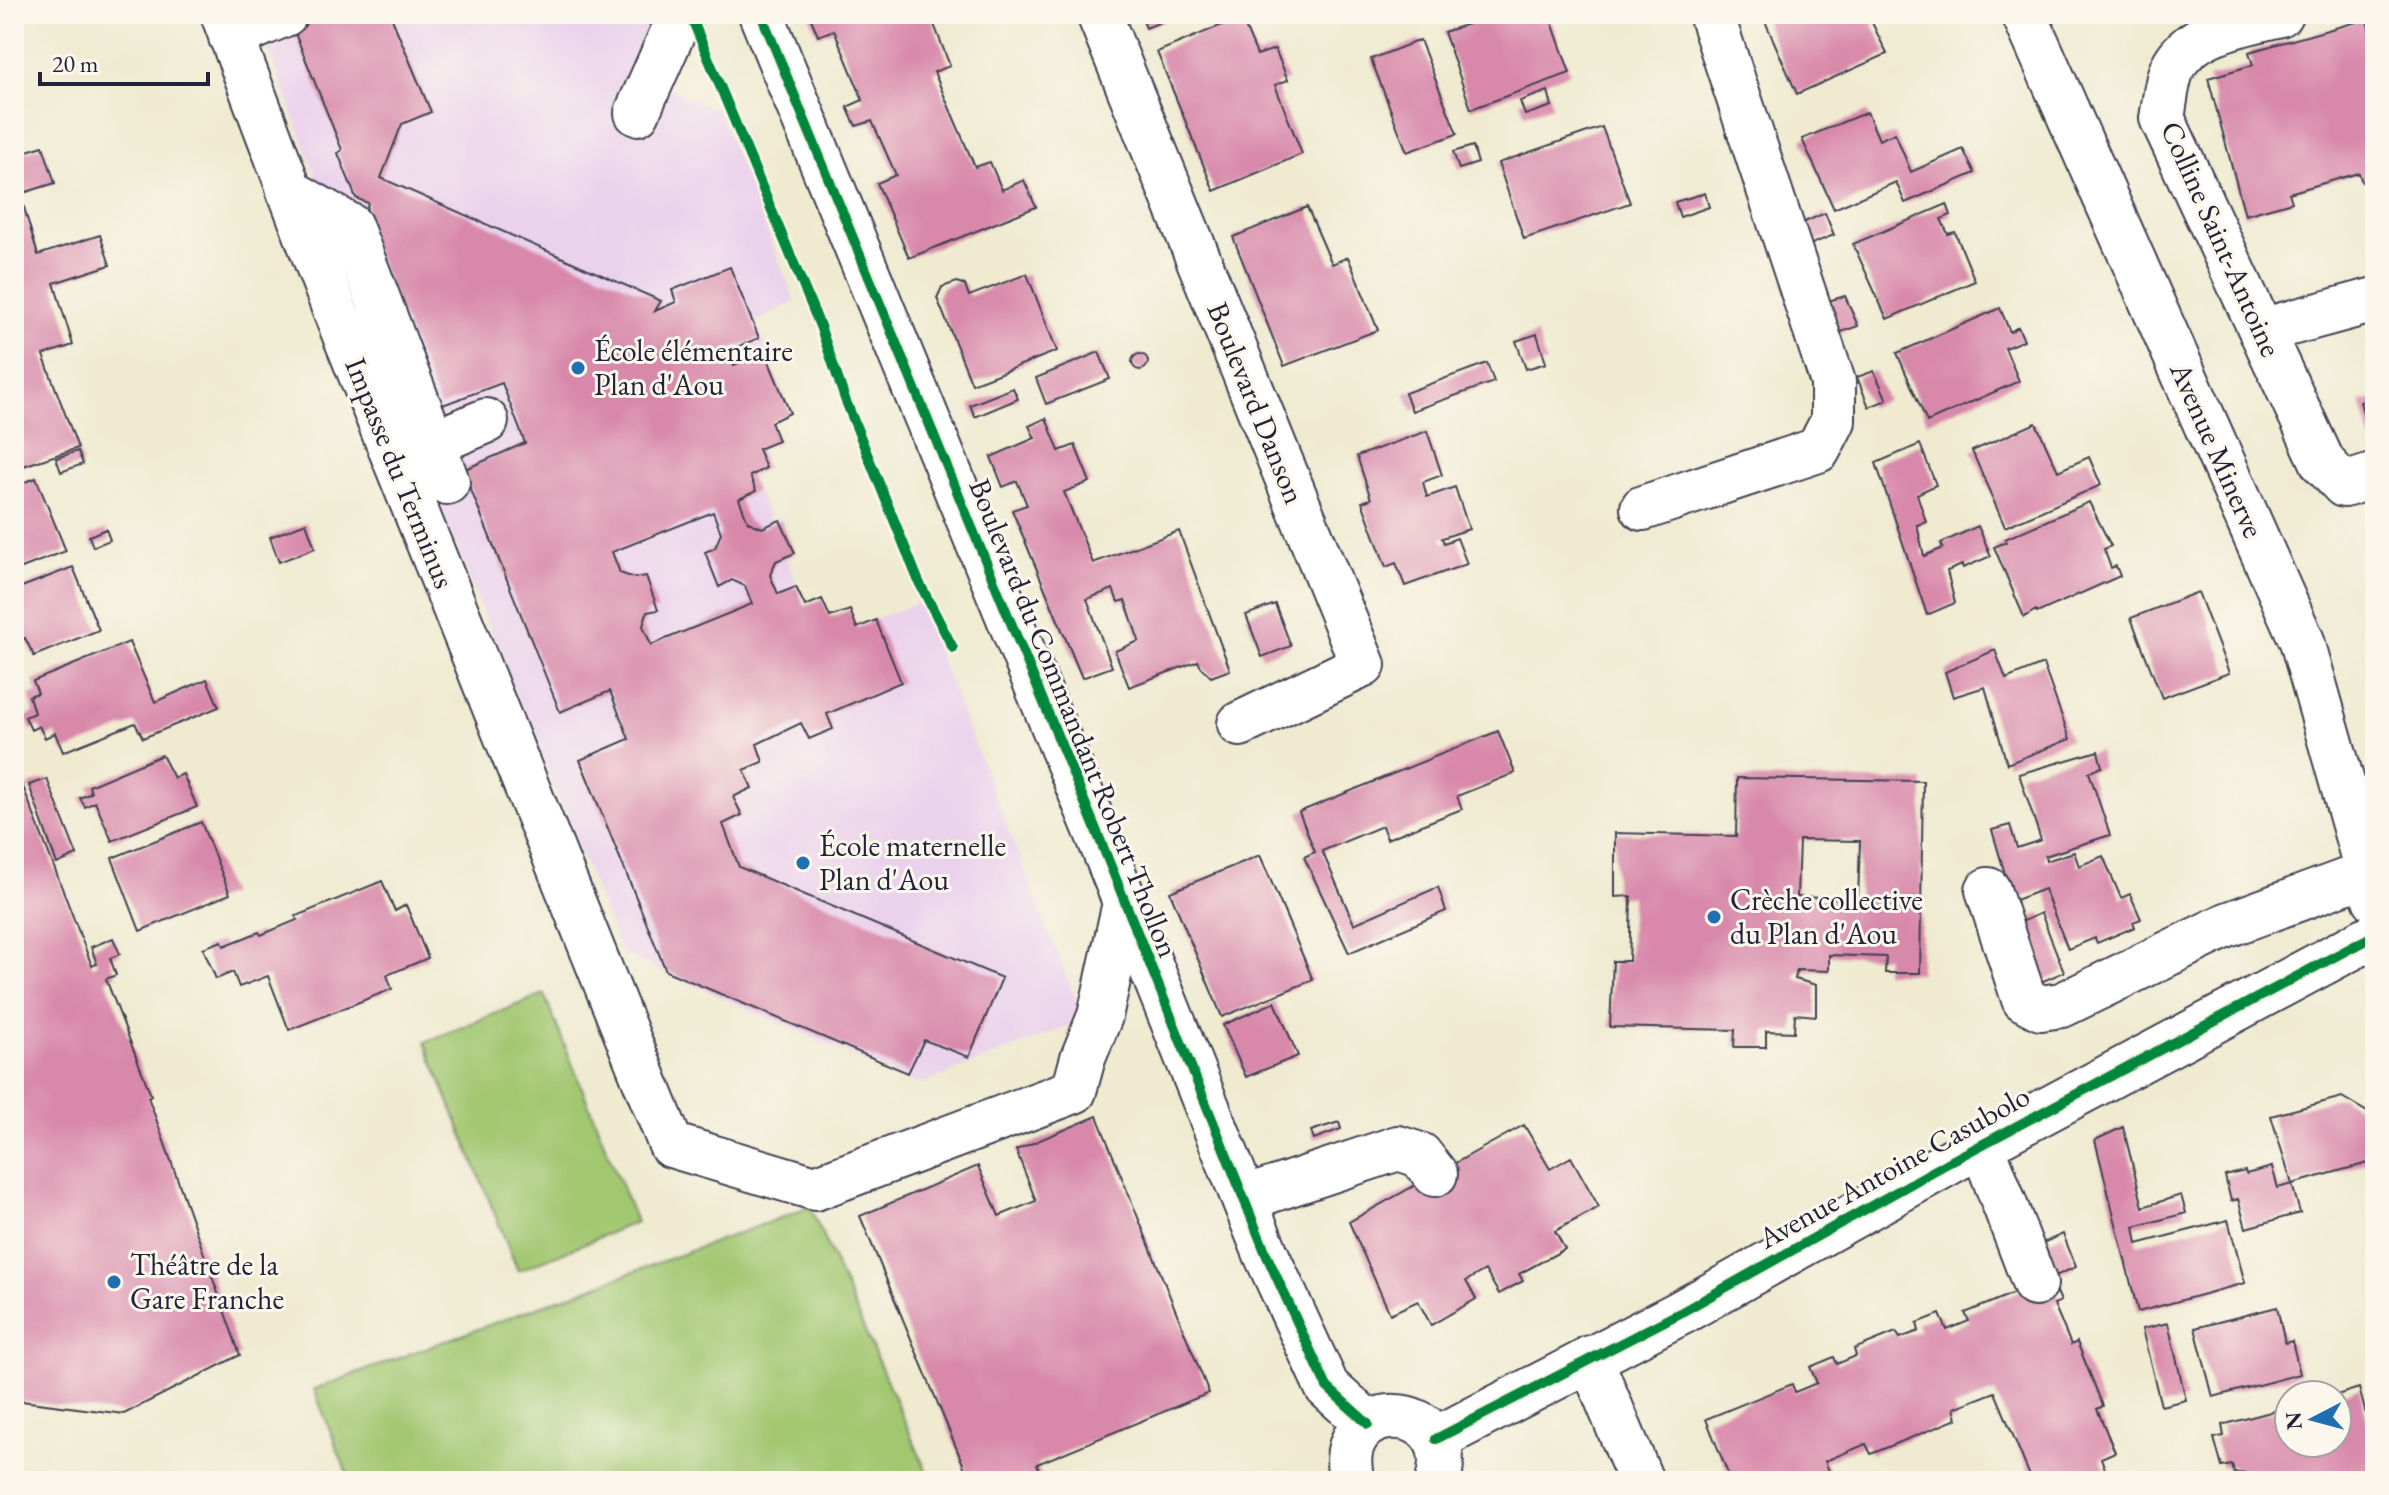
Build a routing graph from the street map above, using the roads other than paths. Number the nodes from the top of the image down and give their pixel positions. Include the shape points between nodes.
1 (285, 14) edge
2 (681, 14) edge
3 (761, 14) edge
4 (1099, 14) edge
5 (1711, 14) edge
6 (2024, 14) edge
7 (2280, 14) edge
8 (227, 26) edge
9 (637, 113) dead end
10 (289, 191) junction
11 (2375, 300) edge
12 (2261, 331) junction
13 (486, 421) dead end
14 (2375, 475) edge
15 (1643, 508) dead end
16 (1240, 724) dead end
17 (2372, 886) edge
18 (1988, 890) dead end
19 (1125, 903) junction
20 (2375, 935) edge
21 (1982, 1145) junction
22 (1435, 1174) dead end
23 (1244, 1199) junction
24 (2035, 1284) dead end
25 (1590, 1358) junction
26 (1368, 1424) junction
27 (1437, 1460) edge
28 (1352, 1481) edge
29 (1641, 1481) edge

1 - 8 street
2 - 9 street
3 - 19 street, Boulevard du Commandant Robert Thollon
4 - 16 street, Boulevard Danson via 1363,665
5 - 15 street via 1833,382 1833,421 1818,450
6 - 17 street, Avenue Minerve via 2302,641
7 - 12 street, Colline Saint-Antoine via 2216,32 2187,47 2171,70 2162,118
8 - 10 street, Impasse du Terminus
10 - 13 street via 350,226 440,462
10 - 19 street, Impasse du Terminus via 671,1145 815,1188 1074,1091 1100,1016
11 - 12 street
12 - 14 street, Colline Saint-Antoine via 2323,463 2344,485
17 - 18 street via 2227,925 2062,1005 2041,1008 2024,999
19 - 23 street, Boulevard du Commandant Robert Thollon
20 - 21 street, Avenue Antoine Casubolo
21 - 24 street
21 - 25 street, Avenue Antoine Casubolo
22 - 23 street via 1420,1155 1398,1148
23 - 26 street, Boulevard du Commandant Robert Thollon via 1327,1387
25 - 27 street, Avenue Antoine Casubolo
25 - 29 street
26 - 27 street via 1398,1415 1412,1419 1426,1427
26 - 28 street via 1350,1449

